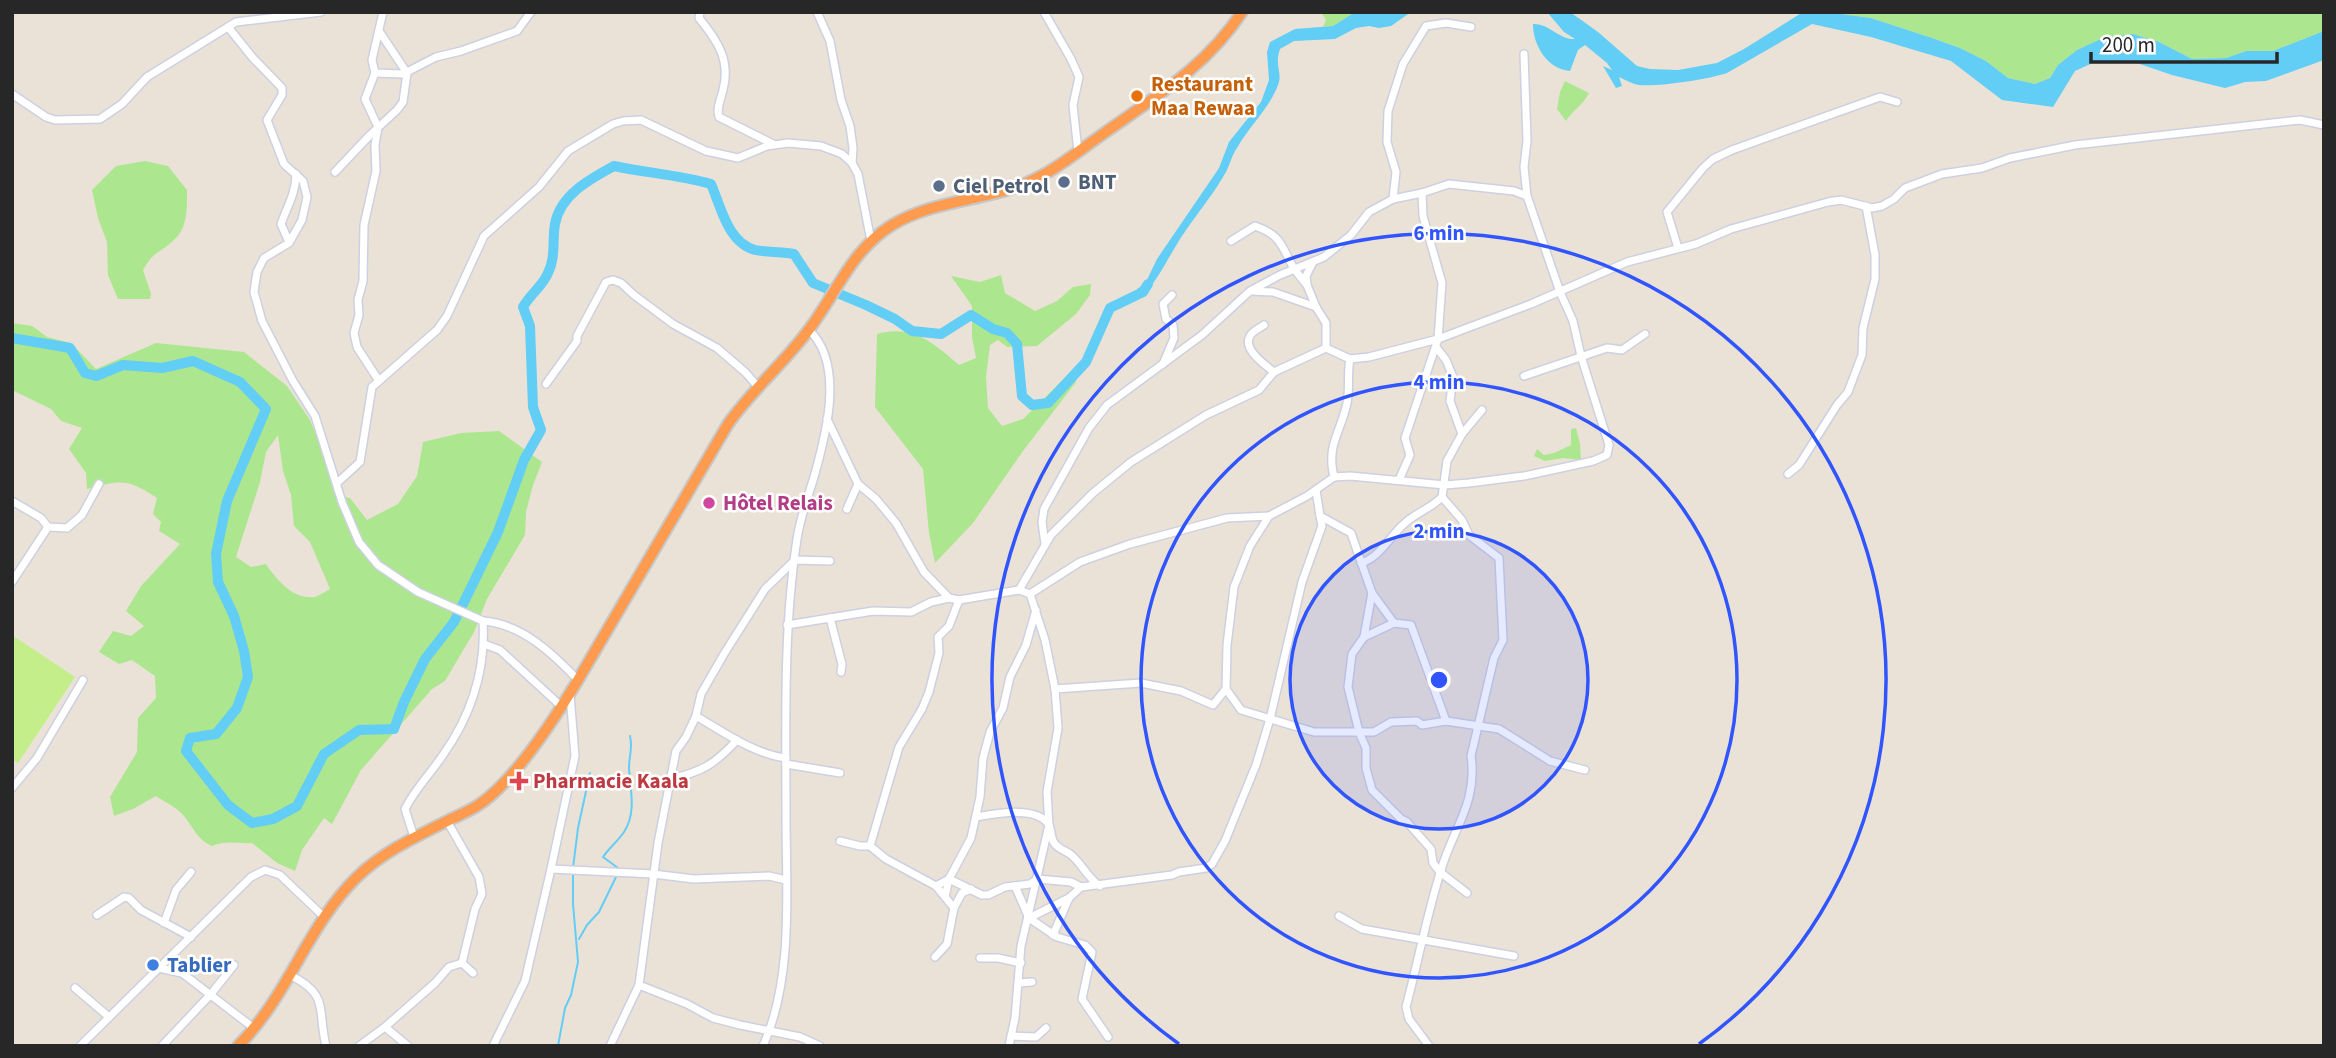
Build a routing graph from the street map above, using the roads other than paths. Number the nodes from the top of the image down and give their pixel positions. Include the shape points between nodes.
1 (321, 12) edge
2 (383, 12) edge
3 (531, 12) edge
4 (700, 12) edge
5 (1044, 12) edge
6 (1242, 12) edge
7 (817, 13) edge
8 (228, 27) junction
9 (1471, 27) dead end
10 (379, 31) junction
11 (1524, 54) dead end
12 (375, 72) junction
13 (407, 73) junction
14 (12, 94) edge
15 (1897, 102) dead end
16 (2324, 125) edge
17 (377, 127) junction
18 (774, 145) junction
19 (1078, 152) junction
20 (852, 163) junction
21 (335, 172) dead end
22 (296, 174) junction
23 (1422, 193) junction
24 (1527, 196) junction
25 (1393, 199) junction
26 (1866, 206) junction
27 (871, 241) junction
28 (1231, 241) dead end
29 (289, 243) junction
30 (1678, 248) junction
31 (1314, 261) junction
32 (1294, 269) junction
33 (1307, 285) junction
34 (1250, 290) junction
35 (1560, 292) junction
36 (1172, 295) dead end
37 (1316, 307) junction
38 (1264, 325) dead end
39 (809, 330) junction
40 (1645, 334) dead end
41 (1437, 343) junction
42 (1326, 348) junction
43 (1581, 355) junction
44 (1350, 359) junction
45 (1163, 364) junction
46 (1273, 372) junction
47 (1524, 376) dead end
48 (379, 381) junction
49 (547, 383) dead end
50 (758, 387) junction
51 (1482, 410) dead end
52 (827, 419) junction
53 (1462, 434) junction
54 (1788, 474) dead end
55 (1334, 477) junction
56 (1399, 480) junction
57 (337, 483) junction
58 (99, 484) dead end
59 (858, 484) junction
60 (1445, 485) junction
61 (1316, 489) junction
62 (1442, 496) junction
63 (12, 501) edge
64 (847, 509) dead end
65 (1269, 516) junction
66 (1320, 516) junction
67 (48, 527) junction
68 (1045, 544) junction
69 (794, 560) junction
70 (830, 561) dead end
71 (1361, 562) junction
72 (12, 582) edge
73 (1020, 590) junction
74 (1373, 593) junction
75 (1030, 594) junction
76 (949, 598) junction
77 (959, 600) junction
78 (1036, 610) junction
79 (830, 618) junction
80 (483, 621) junction
81 (1394, 623) junction
82 (787, 625) junction
83 (1364, 637) junction
84 (484, 644) junction
85 (841, 672) dead end
86 (83, 680) dead end
87 (578, 680) junction
88 (1055, 689) junction
89 (1226, 690) junction
90 (569, 694) junction
91 (562, 706) junction
92 (696, 716) junction
93 (1270, 719) junction
94 (1446, 721) junction
95 (1479, 724) junction
96 (1359, 732) junction
97 (1374, 732) junction
98 (737, 740) junction
99 (1366, 748) junction
100 (786, 761) junction
101 (1585, 770) dead end
102 (840, 773) dead end
103 (16, 779) edge
104 (670, 779) junction
105 (12, 788) edge
106 (976, 817) junction
107 (447, 821) junction
108 (1049, 825) junction
109 (414, 837) junction
110 (840, 841) dead end
111 (870, 846) junction
112 (551, 869) junction
113 (191, 872) dead end
114 (1440, 872) junction
115 (653, 874) junction
116 (949, 879) junction
117 (1038, 879) junction
118 (786, 880) junction
119 (936, 886) junction
120 (1015, 886) junction
121 (1100, 886) junction
122 (1081, 887) junction
123 (971, 889) junction
124 (1467, 893) dead end
125 (945, 897) junction
126 (1069, 898) junction
127 (954, 908) junction
128 (97, 915) dead end
129 (1339, 916) dead end
130 (324, 917) junction
131 (1029, 918) junction
132 (163, 923) junction
133 (1053, 935) junction
134 (191, 936) junction
135 (1423, 940) junction
136 (1514, 956) dead end
137 (935, 957) dead end
138 (980, 958) dead end
139 (462, 963) junction
140 (1021, 963) junction
141 (234, 965) dead end
142 (159, 968) junction
143 (473, 973) dead end
144 (290, 975) junction
145 (1032, 982) dead end
146 (1020, 984) junction
147 (639, 985) junction
148 (75, 988) dead end
149 (211, 994) junction
150 (109, 1017) junction
151 (385, 1027) junction
152 (1046, 1028) dead end
153 (255, 1029) junction
154 (769, 1032) junction
155 (1011, 1036) junction
156 (1108, 1037) dead end
157 (80, 1046) edge
158 (162, 1046) edge
159 (238, 1046) edge
160 (326, 1046) edge
161 (359, 1046) edge
162 (408, 1046) edge
163 (493, 1046) edge
164 (610, 1046) edge
165 (763, 1046) edge
166 (820, 1046) edge
167 (1009, 1046) edge
168 (1429, 1046) edge

1 - 8 street via 236,22
2 - 10 street
3 - 13 street via 517,31 436,57
4 - 18 street via 699,18 724,55 719,117
5 - 19 street via 1079,77 1073,105
6 - 19 highway via 1193,70
7 - 20 street via 830,41 850,126
8 - 14 street via 147,77 100,119 55,120
8 - 22 street via 282,88 267,120 284,164
9 - 25 street via 1426,26 1404,64 1388,111 1387,142 1395,172
10 - 12 street via 372,60
10 - 13 street
11 - 24 street
12 - 13 street
12 - 17 street via 366,99
13 - 17 street via 403,102
15 - 30 street via 1880,97 1862,102 1713,159 1667,212
16 - 26 street via 2300,120 2075,145 1942,174 1905,188 1882,206
17 - 21 street
17 - 48 street via 375,182 364,225 363,281 354,333 357,347
18 - 20 street via 821,146
18 - 48 street via 738,158 706,151 641,120 613,124 568,151 539,187 484,236 437,330
19 - 27 highway via 1031,181 923,211
20 - 27 street
22 - 29 street via 281,224
22 - 29 street via 307,197 302,220
23 - 24 street via 1449,184
23 - 25 street
23 - 41 street via 1423,216 1442,283
24 - 35 street
25 - 31 street via 1369,212 1352,235
26 - 30 street via 1828,202
26 - 54 street via 1875,279 1863,328 1862,355 1848,392 1799,465
27 - 39 highway via 849,265
28 - 32 street via 1255,226 1268,231 1282,242
29 - 57 street via 264,258 254,292 262,321 314,416
30 - 35 street via 1627,262
31 - 32 street
31 - 33 street
32 - 33 street
32 - 34 street
33 - 37 street
34 - 37 street via 1273,292
34 - 45 street via 1221,320
35 - 41 street
35 - 43 street
36 - 45 street via 1163,304 1174,338
37 - 42 street via 1326,323
38 - 46 street via 1248,339 1259,360
39 - 50 highway
39 - 52 street via 822,346 829,383
40 - 43 street via 1622,350 1608,348
41 - 44 street
41 - 53 street via 1452,377 1450,401
41 - 56 street via 1405,438 1410,455
42 - 44 street
42 - 46 street
43 - 47 street
43 - 60 street via 1609,445 1607,455 1524,476
44 - 55 street via 1348,402 1330,461
45 - 68 street via 1107,405 1089,428 1044,509
46 - 68 street via 1259,390 1206,415 1130,462
48 - 57 street via 372,387 360,462
49 - 50 street via 577,341 606,282 613,280 673,324 718,348
50 - 87 highway via 728,424
51 - 53 street
52 - 59 street
52 - 69 street
53 - 60 street via 1447,461
55 - 56 street
55 - 61 street
56 - 60 street
57 - 80 street via 359,542 378,565 418,593
58 - 67 street via 82,515 66,528
59 - 64 street
59 - 76 street via 896,523 924,572
60 - 62 street
61 - 65 street
61 - 66 street
62 - 71 street via 1408,520 1370,560
62 - 95 street via 1469,535 1499,558 1503,640 1494,658
63 - 67 street
65 - 75 street via 1227,517 1130,544 1080,562
65 - 89 street via 1250,546 1234,587
66 - 71 street via 1351,533
66 - 93 street via 1322,526 1302,582
67 - 72 street
68 - 73 street
69 - 70 street
69 - 82 street
69 - 92 street via 765,589 724,654 701,694
71 - 74 street
73 - 75 street
73 - 77 street
74 - 81 street
74 - 83 street
75 - 78 street
76 - 77 street
76 - 79 street via 911,612 873,611
77 - 111 street via 949,626 938,637 939,653 929,692 899,747
78 - 88 street
78 - 106 street via 1003,708 990,732
79 - 82 street
79 - 85 street
80 - 84 street
80 - 87 street via 539,642
81 - 83 street
81 - 94 street via 1412,625
82 - 100 street
83 - 96 street via 1352,654 1348,687
84 - 91 street via 500,650
84 - 109 street via 474,699 463,726 405,809
86 - 103 street via 37,758
87 - 90 highway
88 - 89 street via 1141,683 1165,686 1213,705
88 - 108 street via 1058,728 1047,792
89 - 93 street via 1241,710
90 - 91 highway
90 - 112 street via 575,756
91 - 107 highway via 497,789 479,805
92 - 98 street
92 - 104 street via 676,751
93 - 96 street via 1314,732
93 - 121 street via 1256,765 1212,864 1172,876
94 - 95 street
94 - 97 street via 1423,725 1391,722
95 - 101 street via 1499,729 1550,761
95 - 114 street via 1465,814
96 - 97 street
96 - 99 street
97 - 99 street
98 - 100 street
98 - 104 street via 718,761
99 - 114 street via 1372,790 1431,849
100 - 102 street
100 - 118 street
103 - 105 street
104 - 115 street
106 - 108 street via 1024,813
106 - 116 street via 971,838
107 - 109 highway
107 - 139 street via 480,877 482,894
108 - 117 street
108 - 121 street via 1058,848 1077,860
109 - 130 highway via 364,871
110 - 111 street
111 - 119 street
112 - 115 street
112 - 163 street via 525,981
113 - 132 street via 176,890
114 - 124 street
114 - 135 street
115 - 118 street
115 - 147 street
116 - 119 street
116 - 123 street
116 - 125 street
117 - 120 street
117 - 122 street
117 - 131 street
118 - 154 street via 780,996
119 - 125 street
120 - 123 street via 988,895
120 - 131 street
121 - 122 street
122 - 126 street
123 - 127 street via 962,893
125 - 127 street
126 - 131 street
126 - 133 street
127 - 137 street via 947,944
128 - 132 street via 124,897
129 - 135 street via 1362,929
130 - 134 street via 280,875 265,870 251,877
130 - 144 highway
131 - 133 street
131 - 140 street
132 - 134 street
133 - 156 street via 1092,952 1082,999
134 - 142 street
135 - 136 street
135 - 168 street via 1407,1011
138 - 140 street
139 - 143 street
139 - 151 street via 449,967
140 - 146 street
141 - 149 street
142 - 149 street via 181,973
142 - 150 street
144 - 153 highway
144 - 160 street via 309,985 322,1007
145 - 146 street
146 - 155 street
147 - 154 street via 713,1017
147 - 164 street
148 - 150 street
149 - 153 street
149 - 158 street
150 - 157 street
151 - 161 street
151 - 162 street
152 - 155 street via 1036,1037
153 - 159 highway
154 - 165 street
154 - 166 street
155 - 167 street

